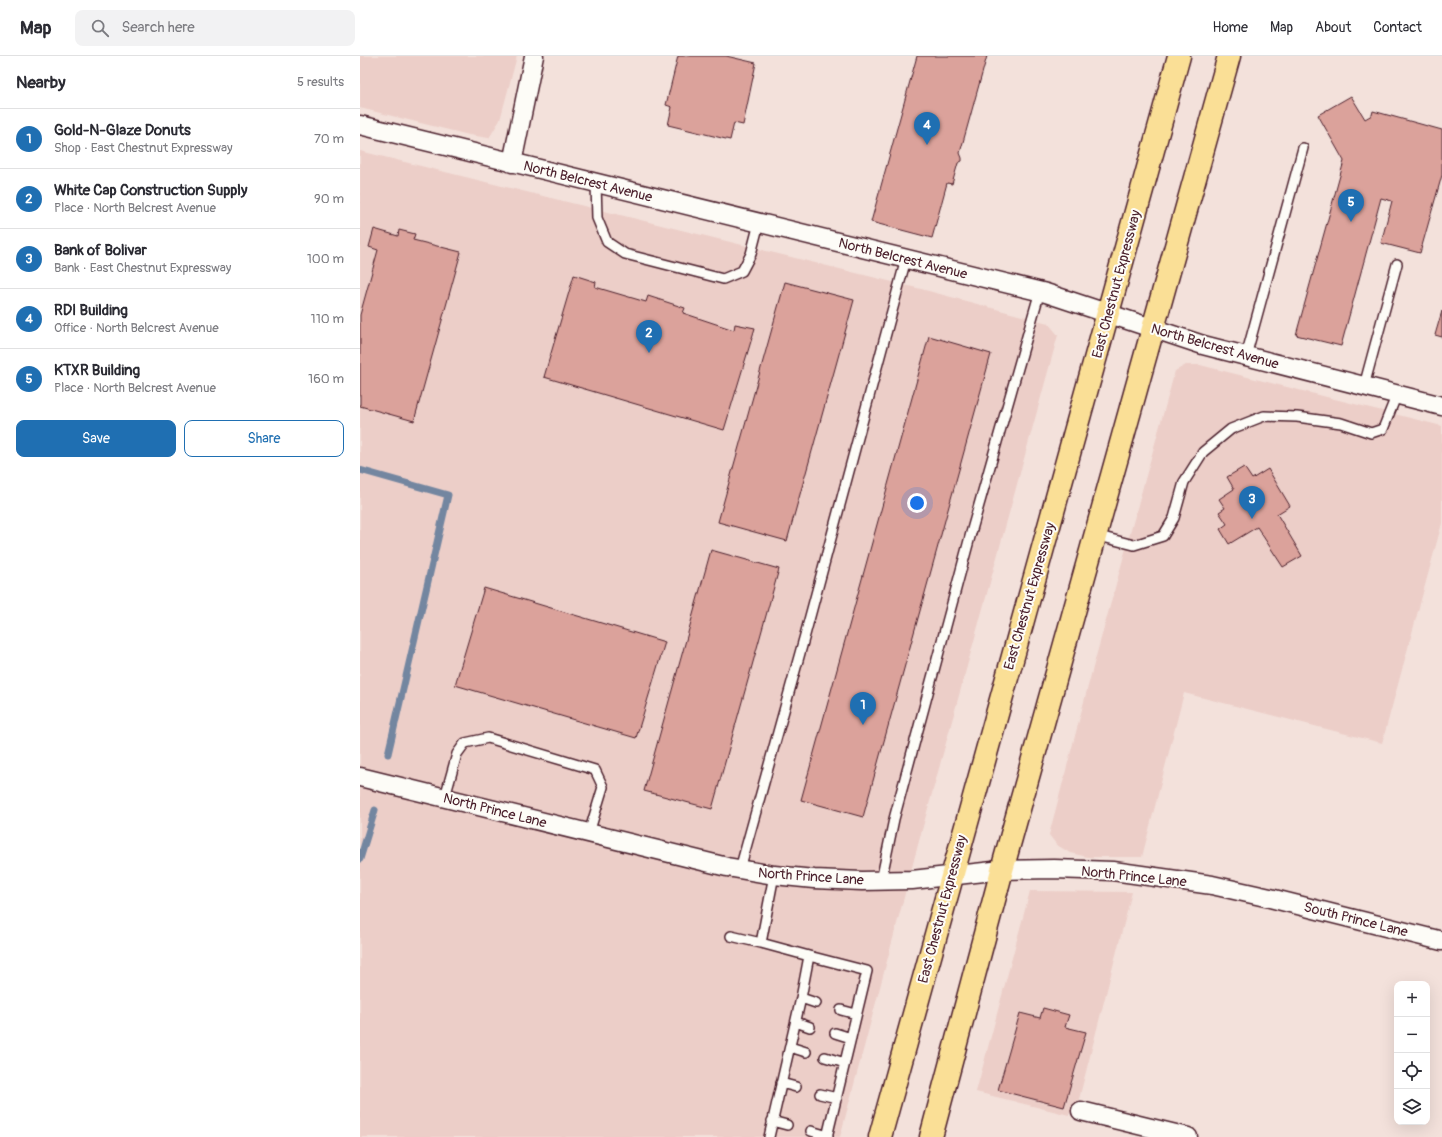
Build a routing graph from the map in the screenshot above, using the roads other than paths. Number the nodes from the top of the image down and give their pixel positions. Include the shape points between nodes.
1 (534, 56) edge
2 (1179, 56) edge
3 (1229, 56) edge
4 (360, 125) edge
5 (1303, 148) dead end
6 (512, 163) junction
7 (596, 183) junction
8 (759, 223) junction
9 (906, 259) junction
10 (1397, 264) dead end
11 (1040, 291) junction
12 (1108, 313) junction
13 (1152, 328) junction
14 (1246, 356) junction
15 (1364, 386) junction
16 (1397, 394) junction
17 (1442, 406) edge
18 (1095, 535) junction
19 (360, 776) edge
20 (445, 797) junction
21 (589, 833) junction
22 (740, 869) junction
23 (1002, 870) junction
24 (774, 875) junction
25 (951, 876) junction
26 (881, 881) junction
27 (1270, 898) joint
28 (731, 936) dead end
29 (1442, 941) edge
30 (761, 943) junction
31 (809, 956) junction
32 (802, 998) junction
33 (816, 1003) dead end
34 (841, 1010) dead end
35 (856, 1014) junction
36 (796, 1022) junction
37 (810, 1027) dead end
38 (835, 1033) dead end
39 (851, 1038) junction
40 (790, 1047) junction
41 (806, 1052) dead end
42 (825, 1057) dead end
43 (845, 1063) junction
44 (782, 1083) junction
45 (796, 1087) dead end
46 (820, 1094) dead end
47 (837, 1098) junction
48 (1081, 1111) dead end
49 (772, 1121) junction
50 (787, 1125) dead end
51 (811, 1131) dead end
52 (828, 1136) edge
53 (769, 1137) edge
54 (880, 1137) edge
55 (932, 1137) edge
56 (1188, 1137) edge

1 - 6 street
2 - 12 main road, East Chestnut Expressway
3 - 13 main road
4 - 6 street, North Belcrest Avenue
5 - 14 lane
6 - 7 street, North Belcrest Avenue
7 - 8 street, North Belcrest Avenue
7 - 8 lane via 597,218 607,242 625,254 723,280 742,271 751,254
8 - 9 street, North Belcrest Avenue
9 - 11 street, North Belcrest Avenue
9 - 22 lane
10 - 15 lane
11 - 12 street, North Belcrest Avenue
11 - 26 lane via 966,549 894,819
12 - 13 street, North Belcrest Avenue
12 - 25 main road, East Chestnut Expressway
13 - 14 street, North Belcrest Avenue via 1202,345
13 - 18 main road
14 - 15 street, North Belcrest Avenue
15 - 16 street, North Belcrest Avenue
16 - 17 street, North Belcrest Avenue
16 - 18 lane via 1383,429 1371,433 1341,423 1264,416 1231,430 1203,452 1184,482 1174,518 1163,536 1134,545
18 - 23 main road
19 - 20 street, North Prince Lane
20 - 21 street, North Prince Lane
20 - 21 lane via 457,754 465,743 488,738 595,770 603,787
21 - 22 street, North Prince Lane
22 - 24 street, North Prince Lane
23 - 25 street, North Prince Lane
23 - 27 street, North Prince Lane via 1113,871 1212,885
23 - 55 main road
24 - 26 street, North Prince Lane
24 - 30 lane
25 - 26 street, North Prince Lane
25 - 54 main road, East Chestnut Expressway
27 - 29 street, South Prince Lane
28 - 30 lane
30 - 31 lane
31 - 32 lane
31 - 35 lane via 867,971
32 - 33 lane
32 - 36 lane
34 - 35 lane
35 - 39 lane
36 - 37 lane
36 - 40 lane
38 - 39 lane
39 - 43 lane
40 - 41 lane
40 - 44 lane
42 - 43 lane
43 - 47 lane
44 - 45 lane
44 - 49 lane
46 - 47 lane
47 - 52 lane
48 - 56 street
49 - 50 lane
49 - 53 lane
51 - 52 lane

